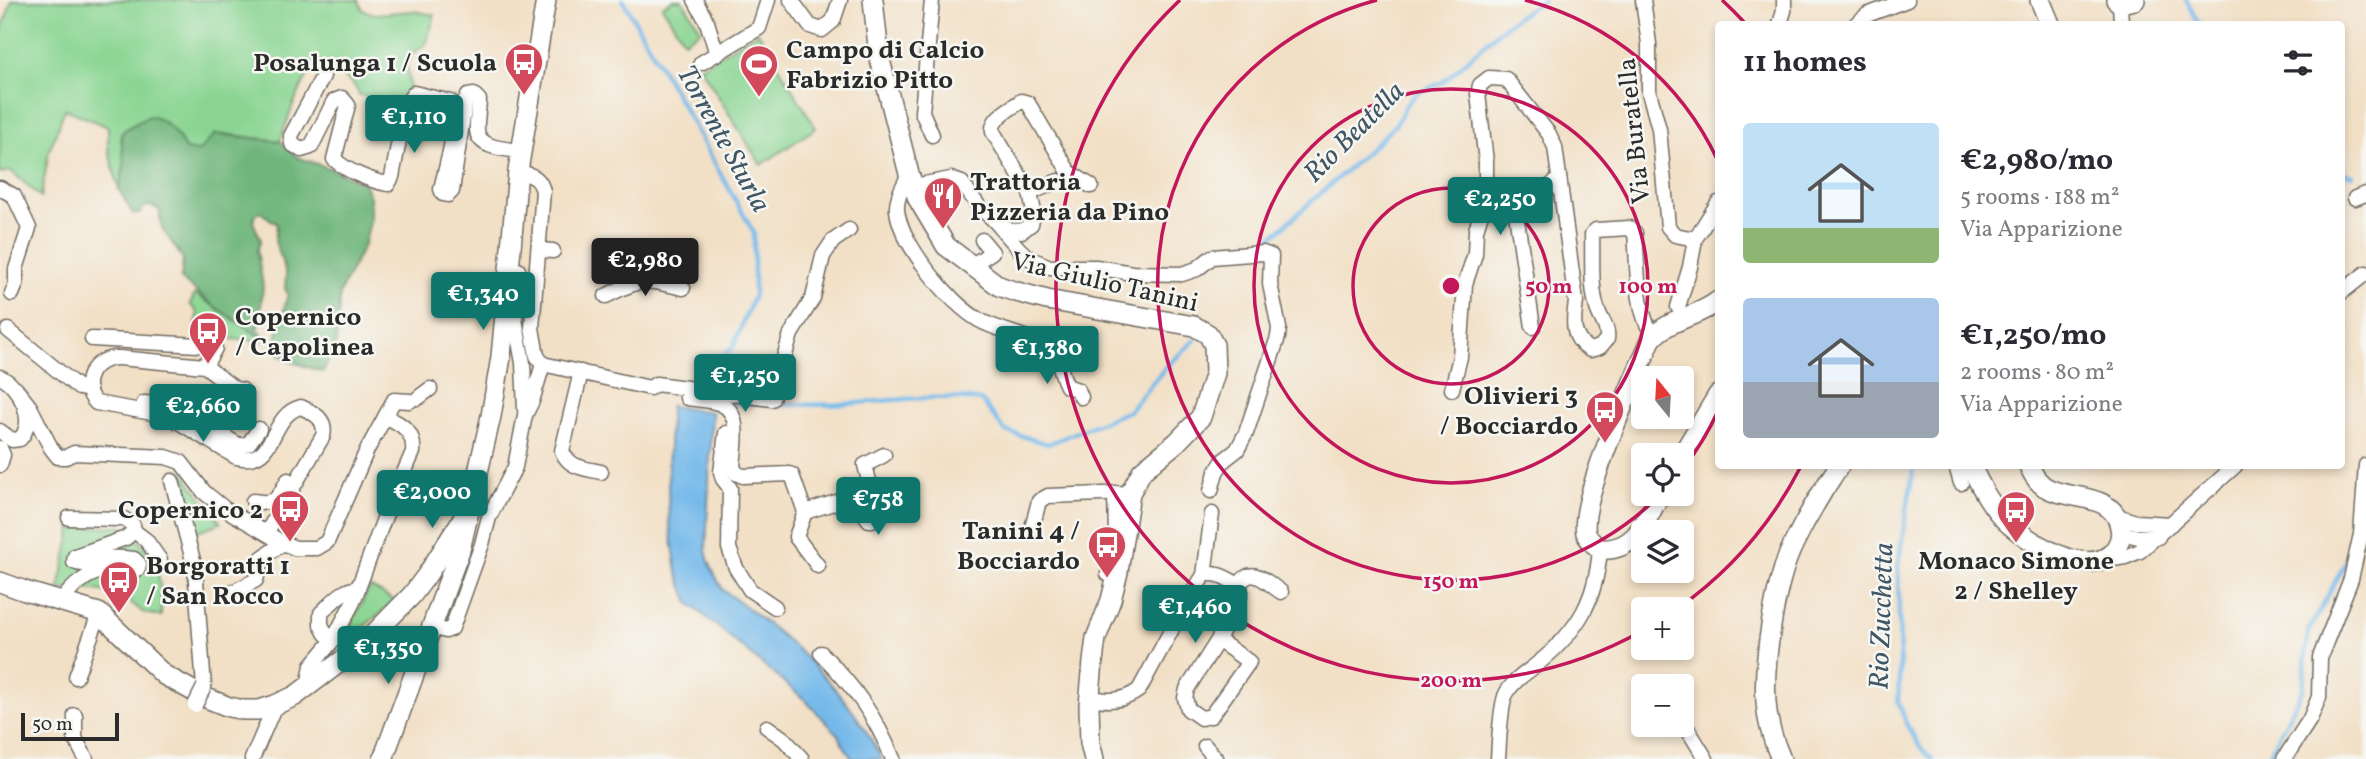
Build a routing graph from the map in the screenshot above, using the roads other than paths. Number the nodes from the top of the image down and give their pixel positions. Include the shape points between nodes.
1 (546, 0) edge
2 (695, 0) edge
3 (768, 0) edge
4 (791, 0) edge
5 (840, 0) edge
6 (932, 0) edge
7 (1643, 0) edge
8 (1784, 0) edge
9 (1907, 0) edge
10 (2040, 0) edge
11 (2124, 1) edge
12 (878, 3) edge
13 (1781, 21) edge
14 (1860, 21) edge
15 (2049, 21) edge
16 (2121, 21) edge
17 (717, 54) junction
18 (701, 63) dead end
19 (323, 76) dead end
20 (932, 135) dead end
21 (521, 151) junction
22 (521, 176) junction
23 (1559, 179) junction
24 (911, 180) junction
25 (1058, 181) dead end
26 (1091, 186) dead end
27 (0, 188) edge
28 (1030, 193) junction
29 (1715, 208) edge
30 (993, 219) junction
31 (849, 230) dead end
32 (1695, 239) junction
33 (982, 240) dead end
34 (971, 266) junction
35 (2366, 273) edge
36 (683, 288) dead end
37 (2345, 290) edge
38 (12, 295) dead end
39 (606, 296) dead end
40 (1715, 303) edge
41 (1678, 307) dead end
42 (1533, 327) dead end
43 (8, 330) dead end
44 (1654, 335) junction
45 (92, 339) dead end
46 (543, 364) junction
47 (205, 366) junction
48 (581, 372) junction
49 (0, 377) edge
50 (1452, 388) dead end
51 (16, 389) junction
52 (430, 389) dead end
53 (89, 390) junction
54 (242, 390) dead end
55 (1081, 397) dead end
56 (1715, 400) edge
57 (724, 403) junction
58 (111, 407) junction
59 (525, 415) junction
60 (385, 417) junction
61 (259, 429) dead end
62 (0, 431) edge
63 (321, 441) junction
64 (1689, 443) edge
65 (0, 448) edge
66 (884, 455) dead end
67 (0, 465) edge
68 (2366, 465) edge
69 (1837, 469) edge
70 (1957, 469) edge
71 (1972, 469) edge
72 (2031, 469) edge
73 (2232, 469) edge
74 (601, 472) dead end
75 (172, 481) dead end
76 (1961, 483) dead end
77 (1211, 491) dead end
78 (1123, 493) junction
79 (253, 501) dead end
80 (1654, 506) edge
81 (470, 507) junction
82 (805, 512) junction
83 (1212, 514) dead end
84 (69, 519) dead end
85 (2117, 524) junction
86 (2171, 524) junction
87 (1032, 528) dead end
88 (134, 531) junction
89 (267, 532) junction
90 (2158, 537) junction
91 (284, 543) junction
92 (1600, 549) junction
93 (160, 560) dead end
94 (2099, 561) junction
95 (818, 566) dead end
96 (1108, 573) dead end
97 (1204, 575) junction
98 (449, 578) junction
99 (0, 582) edge
100 (1239, 585) junction
101 (425, 586) junction
102 (358, 588) junction
103 (233, 592) dead end
104 (1281, 592) dead end
105 (62, 602) junction
106 (775, 607) dead end
107 (403, 612) junction
108 (96, 622) dead end
109 (432, 624) junction
110 (326, 634) dead end
111 (1218, 640) junction
112 (821, 653) dead end
113 (76, 677) dead end
114 (308, 687) junction
115 (1089, 698) junction
116 (195, 705) dead end
117 (275, 705) junction
118 (75, 715) dead end
119 (766, 727) dead end
120 (1692, 737) edge
121 (1205, 746) dead end
122 (86, 759) edge
123 (252, 759) edge
124 (383, 759) edge
125 (802, 759) edge
126 (893, 759) edge
127 (1094, 759) edge
128 (1216, 759) edge
129 (1498, 759) edge
130 (1706, 759) edge
131 (1780, 759) edge
132 (2284, 759) edge

1 - 21 main road
2 - 17 street
3 - 17 street via 760,28
4 - 5 street via 810,26 822,30 833,21
6 - 20 street via 922,112
7 - 32 street, Via Buratella via 1649,92 1659,129 1668,227 1675,235
8 - 13 street
9 - 14 street
10 - 15 main road
11 - 16 street
12 - 24 main road, Via Giulio Tanini via 880,56
17 - 18 street
19 - 21 street via 293,133 292,144 301,150 311,147 334,102 345,99 348,107 334,159 378,183 388,184 392,177 407,104 414,93 451,102 453,127 441,189 445,195 452,191 468,96 479,100 481,140
21 - 22 main road
22 - 46 street via 536,177 543,191 546,251 532,328
22 - 59 street via 515,319
22 - 81 main road via 491,416
23 - 42 street via 1522,208 1517,220
23 - 44 street via 1576,302 1573,327 1579,340 1590,350 1607,339 1594,285 1592,234 1601,229 1629,228 1635,233 1643,310
23 - 50 street via 1549,134 1506,79 1489,78 1478,94 1486,198 1465,284 1460,357
24 - 30 street via 962,183
24 - 34 main road, Via Giulio Tanini via 946,246
24 - 55 street via 901,190 900,224 912,249 940,285 979,320 1057,354 1063,380
25 - 28 street
26 - 28 street via 1069,172 1028,103 1021,101 992,125
27 - 38 street via 14,196 29,228
28 - 30 street via 1031,224 1009,230
29 - 32 street
30 - 77 street via 1020,250 1050,267 1182,275 1212,257 1271,256 1278,337 1246,433 1216,472
31 - 57 street via 833,241 823,256 813,298 791,334 772,399
32 - 41 street
33 - 34 street, Via Giulio Tanini via 992,253
34 - 78 main road, Via Giulio Tanini via 999,286 1047,300 1194,326 1208,334 1215,373 1201,417
35 - 37 street
36 - 39 street via 645,280
40 - 44 main road
43 - 53 street via 79,388
44 - 92 main road via 1615,424 1588,504 1586,531
45 - 47 street via 215,348
46 - 48 street
46 - 59 street
47 - 53 street via 110,358 93,368
47 - 54 street
48 - 57 street
48 - 74 street via 562,451 574,466
49 - 51 street
51 - 62 street via 27,429 16,440
51 - 89 street via 58,457 74,453 166,457 181,463 225,509
52 - 60 street via 414,400 394,400
53 - 58 street via 96,403
56 - 64 main road
57 - 82 street via 735,422 736,473 792,475
57 - 106 street via 721,472 730,488 729,548 750,590
58 - 61 street via 111,400 175,406 240,446 249,443
58 - 63 street via 169,416 247,460 256,458 291,410 301,407 318,416 324,430
59 - 109 street via 511,477 489,517 453,628 446,631
60 - 91 street via 327,542 317,548
60 - 102 street via 408,431 414,441 413,452
63 - 79 street via 311,441 276,500 268,504
63 - 89 street
65 - 67 street
66 - 82 street via 865,465 876,509 872,520 849,498
68 - 132 street via 2361,534 2351,579 2320,657 2319,697
69 - 131 main road via 1792,546 1776,599 1765,675 1770,729
70 - 76 street
71 - 94 main road via 1998,513 2025,536 2072,560
72 - 85 main road via 2048,489 2101,503
73 - 86 street
75 - 116 street, bridge via 195,568 204,687
78 - 87 street via 1043,498
78 - 96 street
78 - 115 main road, Via Giulio Tanini via 1118,572 1096,638
80 - 92 main road via 1635,538 1616,548
81 - 98 main road
81 - 101 main road
82 - 95 street via 796,537
83 - 97 street
84 - 88 street via 124,519
85 - 86 street
85 - 90 street via 2138,537
85 - 94 main road via 2115,550
86 - 90 street
88 - 93 street
88 - 105 street via 80,553 74,562 134,559 139,564 135,572 98,573 72,588
89 - 91 street
90 - 94 street via 2140,551
91 - 103 street via 262,558 256,580
92 - 129 street via 1595,586 1579,622 1504,697
97 - 100 street via 1216,574
97 - 115 street via 1139,690 1114,701
98 - 101 main road
98 - 109 main road
99 - 105 main road
100 - 104 street via 1250,574
100 - 111 street via 1241,593
101 - 107 main road
101 - 109 main road
102 - 110 street via 339,595 321,613
102 - 114 street via 333,640 312,665
105 - 117 main road via 105,618 164,675 204,696 244,710
107 - 109 main road via 426,613
107 - 114 main road
108 - 113 street
109 - 124 main road
111 - 111 street via 1185,698 1188,709 1201,718 1211,716 1249,662
112 - 126 street via 866,705
114 - 117 main road
115 - 127 main road, Via Giulio Tanini
117 - 123 street
118 - 122 street via 75,738
119 - 125 street
120 - 130 street
121 - 128 street

